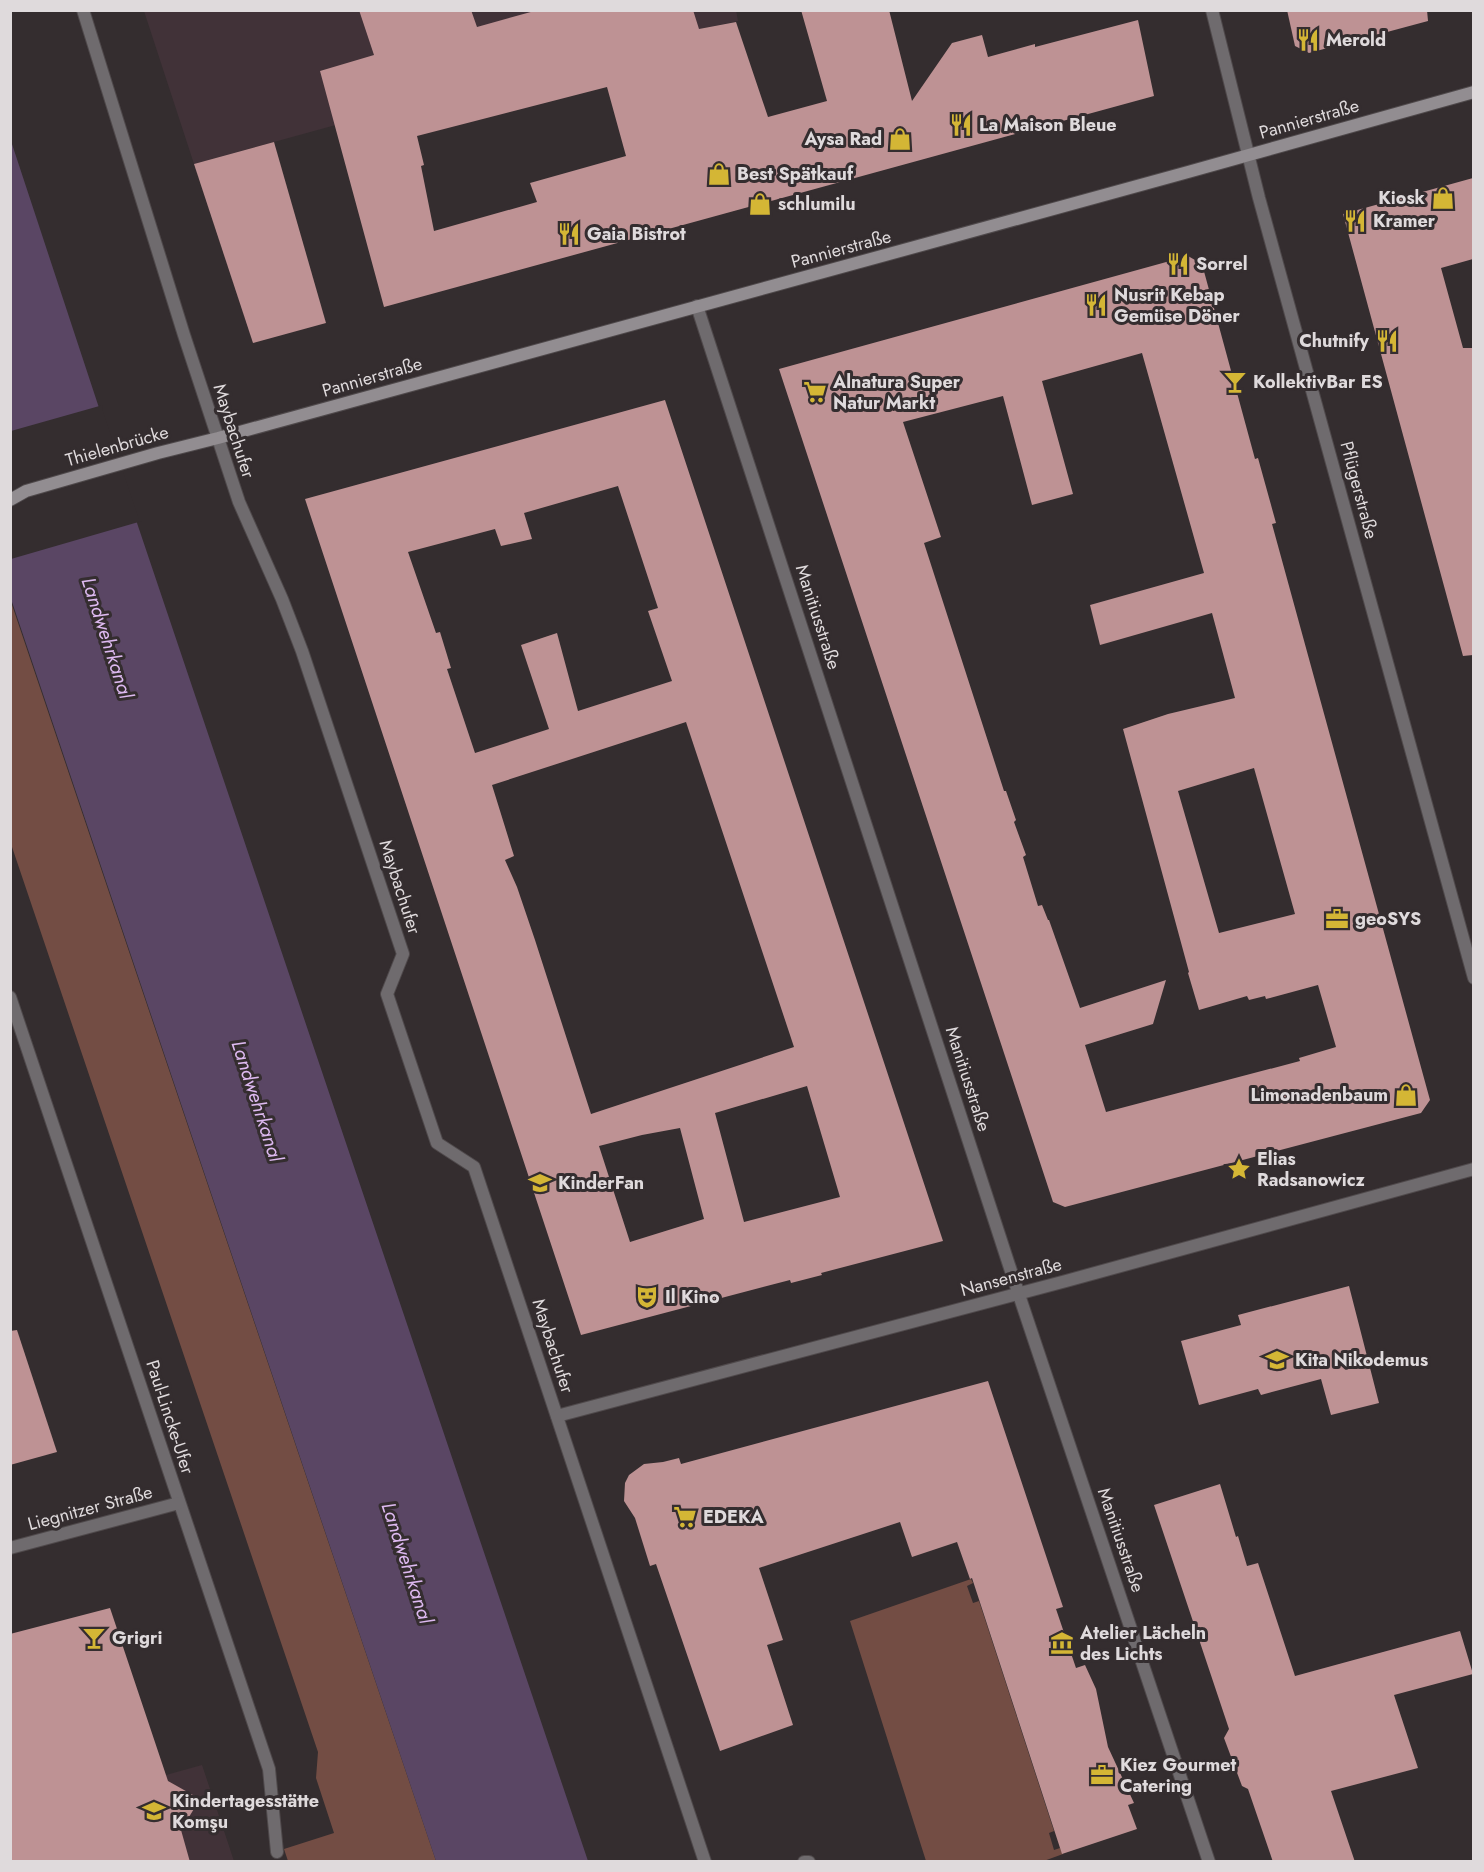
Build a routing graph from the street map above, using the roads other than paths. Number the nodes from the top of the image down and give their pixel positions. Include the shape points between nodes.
1 (83, 10) edge
2 (1212, 10) edge
3 (1473, 92) edge
4 (1248, 155) junction
5 (697, 306) junction
6 (218, 438) junction
7 (10, 490) edge
8 (26, 491) junction
9 (10, 500) edge
10 (1473, 978) edge
11 (10, 998) edge
12 (16, 1034) edge
13 (1473, 1168) edge
14 (1019, 1294) junction
15 (557, 1416) junction
16 (179, 1503) junction
17 (10, 1548) edge
18 (277, 1852) dead end
19 (1207, 1861) edge
20 (705, 1862) edge
21 (804, 1862) edge
22 (809, 1862) edge

1 - 6 street, Maybachufer
2 - 4 street, Pflügerstraße
3 - 4 street, Pannierstraße
4 - 5 street, Pannierstraße
4 - 10 street, Pflügerstraße
5 - 6 street, Pannierstraße
5 - 14 street, Manitiusstraße
6 - 8 street, Thielenbrücke
6 - 15 street, Maybachufer via 239,502 302,651 404,954 387,994 437,1143 474,1167
7 - 8 street, Thielenbrücke
8 - 9 street, Thielenbrücke
11 - 12 street, Paul-Lincke-Ufer
12 - 16 street, Paul-Lincke-Ufer
13 - 14 street, Nansenstraße
14 - 15 street, Nansenstraße
14 - 19 street, Manitiusstraße
15 - 20 street, Maybachufer
16 - 17 street, Liegnitzer Straße
16 - 18 street, Paul-Lincke-Ufer via 269,1769
21 - 22 street

